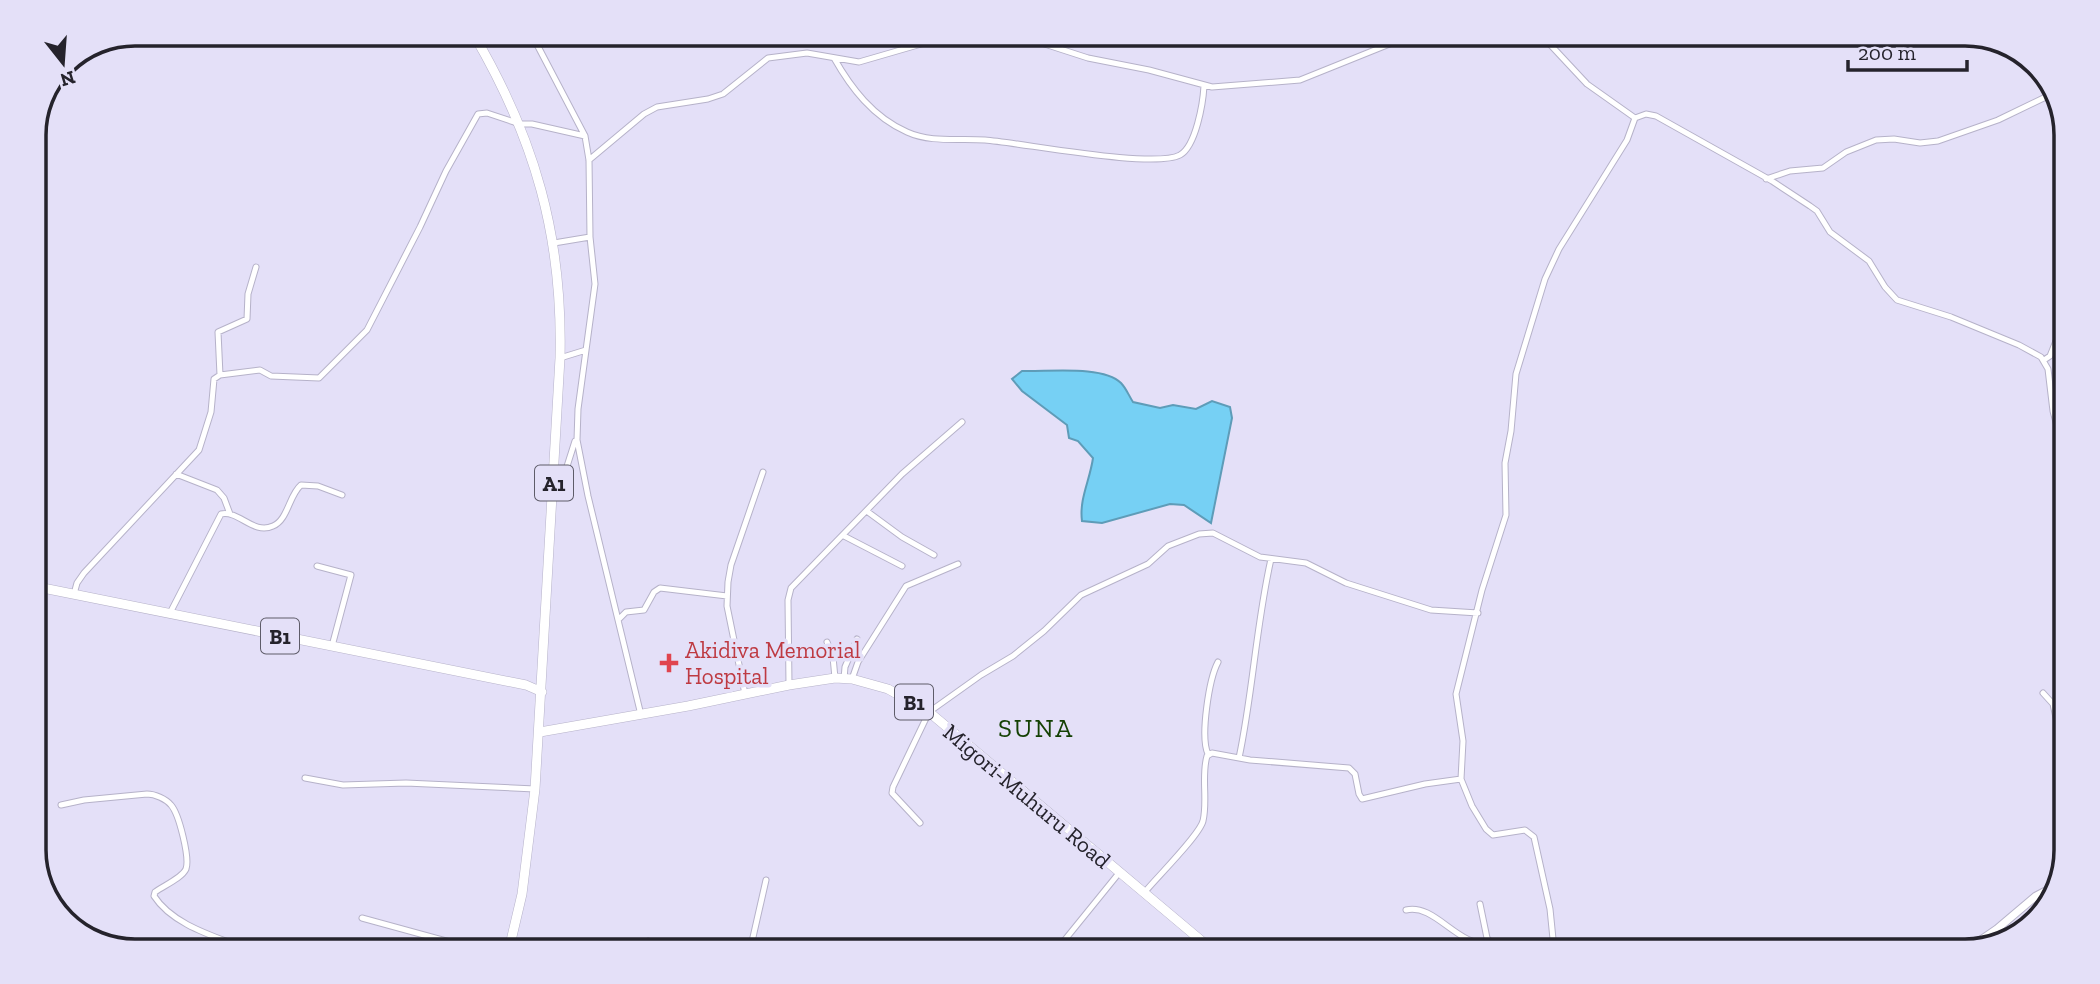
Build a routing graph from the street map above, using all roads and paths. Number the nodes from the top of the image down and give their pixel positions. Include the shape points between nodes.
1 (480, 46) edge
2 (538, 46) edge
3 (909, 46) edge
4 (1051, 46) edge
5 (1385, 46) edge
6 (1552, 46) edge
7 (834, 58) junction
8 (1204, 86) junction
9 (2046, 97) edge
10 (1635, 118) junction
11 (520, 124) junction
12 (585, 136) junction
13 (589, 160) junction
14 (1766, 178) junction
15 (590, 237) junction
16 (554, 243) junction
17 (256, 267) dead end
18 (2054, 346) edge
19 (586, 350) junction
20 (560, 358) junction
21 (2044, 359) junction
22 (220, 375) junction
23 (2054, 417) edge
24 (962, 422) dead end
25 (577, 434) junction
26 (763, 472) dead end
27 (176, 474) junction
28 (553, 494) junction
29 (342, 495) dead end
30 (225, 504) junction
31 (868, 512) junction
32 (221, 514) junction
33 (230, 514) junction
34 (844, 536) junction
35 (934, 555) dead end
36 (1271, 559) junction
37 (958, 564) dead end
38 (317, 566) dead end
39 (902, 566) dead end
40 (46, 589) edge
41 (74, 594) junction
42 (727, 596) junction
43 (616, 609) junction
44 (626, 612) junction
45 (170, 613) junction
46 (1478, 613) junction
47 (619, 619) junction
48 (857, 639) dead end
49 (827, 642) dead end
50 (332, 646) junction
51 (1218, 662) dead end
52 (844, 679) junction
53 (789, 685) junction
54 (542, 688) junction
55 (2043, 693) dead end
56 (745, 694) junction
57 (2054, 709) edge
58 (929, 712) junction
59 (641, 715) junction
60 (540, 733) junction
61 (1208, 754) junction
62 (1239, 758) junction
63 (305, 778) dead end
64 (1461, 779) junction
65 (536, 789) junction
66 (61, 805) dead end
67 (920, 823) dead end
68 (1119, 873) junction
69 (766, 880) dead end
70 (1144, 893) junction
71 (2043, 893) edge
72 (1480, 904) dead end
73 (1406, 910) dead end
74 (362, 918) dead end
75 (1988, 936) edge
76 (222, 939) edge
77 (439, 939) edge
78 (511, 939) edge
79 (753, 939) edge
80 (1065, 939) edge
81 (1199, 939) edge
82 (1466, 939) edge
83 (1489, 939) edge
84 (1553, 939) edge

1 - 11 highway, A1
2 - 12 street
3 - 7 street via 867,61
4 - 8 street
5 - 8 street via 1300,80
6 - 10 street via 1587,84
7 - 8 street via 861,98 914,135 1124,158 1172,157 1185,150
7 - 13 street via 807,53 764,60 723,94 651,110
9 - 14 street via 1938,141 1876,140 1823,168
10 - 14 street via 1656,116
10 - 46 street via 1627,140 1545,279 1516,374 1505,463 1506,515
11 - 12 street
11 - 16 highway, A1
11 - 22 street via 486,113 475,117 367,330 320,378 274,376 262,370
12 - 13 street
13 - 15 street
14 - 21 street via 1817,211 1830,232 1869,261 1897,300 1951,317
15 - 16 street
15 - 19 street via 595,284
16 - 20 highway, A1 via 560,289
17 - 22 street via 247,319 218,332
18 - 21 street
19 - 20 street
19 - 25 street
20 - 28 highway, A1
21 - 23 street
22 - 27 street via 214,379 202,444
24 - 31 street via 902,474
25 - 28 street via 566,473
25 - 43 street
26 - 42 street via 731,565
27 - 30 street via 217,490
27 - 41 street via 83,573
28 - 54 highway, A1
29 - 33 street via 301,485 278,522 269,527 249,526
30 - 32 street
30 - 33 street
31 - 34 street
31 - 35 street
32 - 33 street
32 - 45 street
34 - 39 street
34 - 53 street via 791,588
36 - 46 street via 1306,563 1346,583 1431,610
36 - 58 street via 1213,533 1168,546 1151,562 1081,594 1022,649
36 - 62 street
37 - 52 street via 906,586
38 - 50 street via 351,575
40 - 41 highway, B1
41 - 45 highway, B1
42 - 44 street via 660,588 644,610
42 - 56 street
43 - 44 street
43 - 47 street
44 - 47 street
45 - 50 highway, B1
46 - 64 street via 1456,694 1463,741
47 - 59 street
48 - 52 street
49 - 52 street
50 - 54 highway, B1
51 - 61 street via 1206,715
52 - 53 highway, Migori-Muhuru Road / B1
52 - 58 highway, Migori-Muhuru Road / B1 via 888,689
53 - 56 highway, Migori-Muhuru Road / B1
54 - 60 highway, A1
55 - 57 street
56 - 59 highway, Migori-Muhuru Road / B1
58 - 67 street via 892,786 892,793
58 - 68 highway, Migori-Muhuru Road / B1
59 - 60 highway, Migori-Muhuru Road / B1
60 - 65 highway, A1
61 - 62 street
61 - 70 street via 1201,826
62 - 64 street via 1349,768 1362,799
63 - 65 street via 343,785
64 - 84 street via 1488,831 1497,835 1525,830 1535,838
65 - 78 highway, A1
66 - 76 street via 147,794 171,804 187,866 154,896 177,919
68 - 70 highway, Migori-Muhuru Road / B1
68 - 80 street
69 - 79 street
70 - 81 highway, Migori-Muhuru Road / B1
71 - 75 main road
72 - 83 street
73 - 82 street via 1419,910
74 - 77 street

